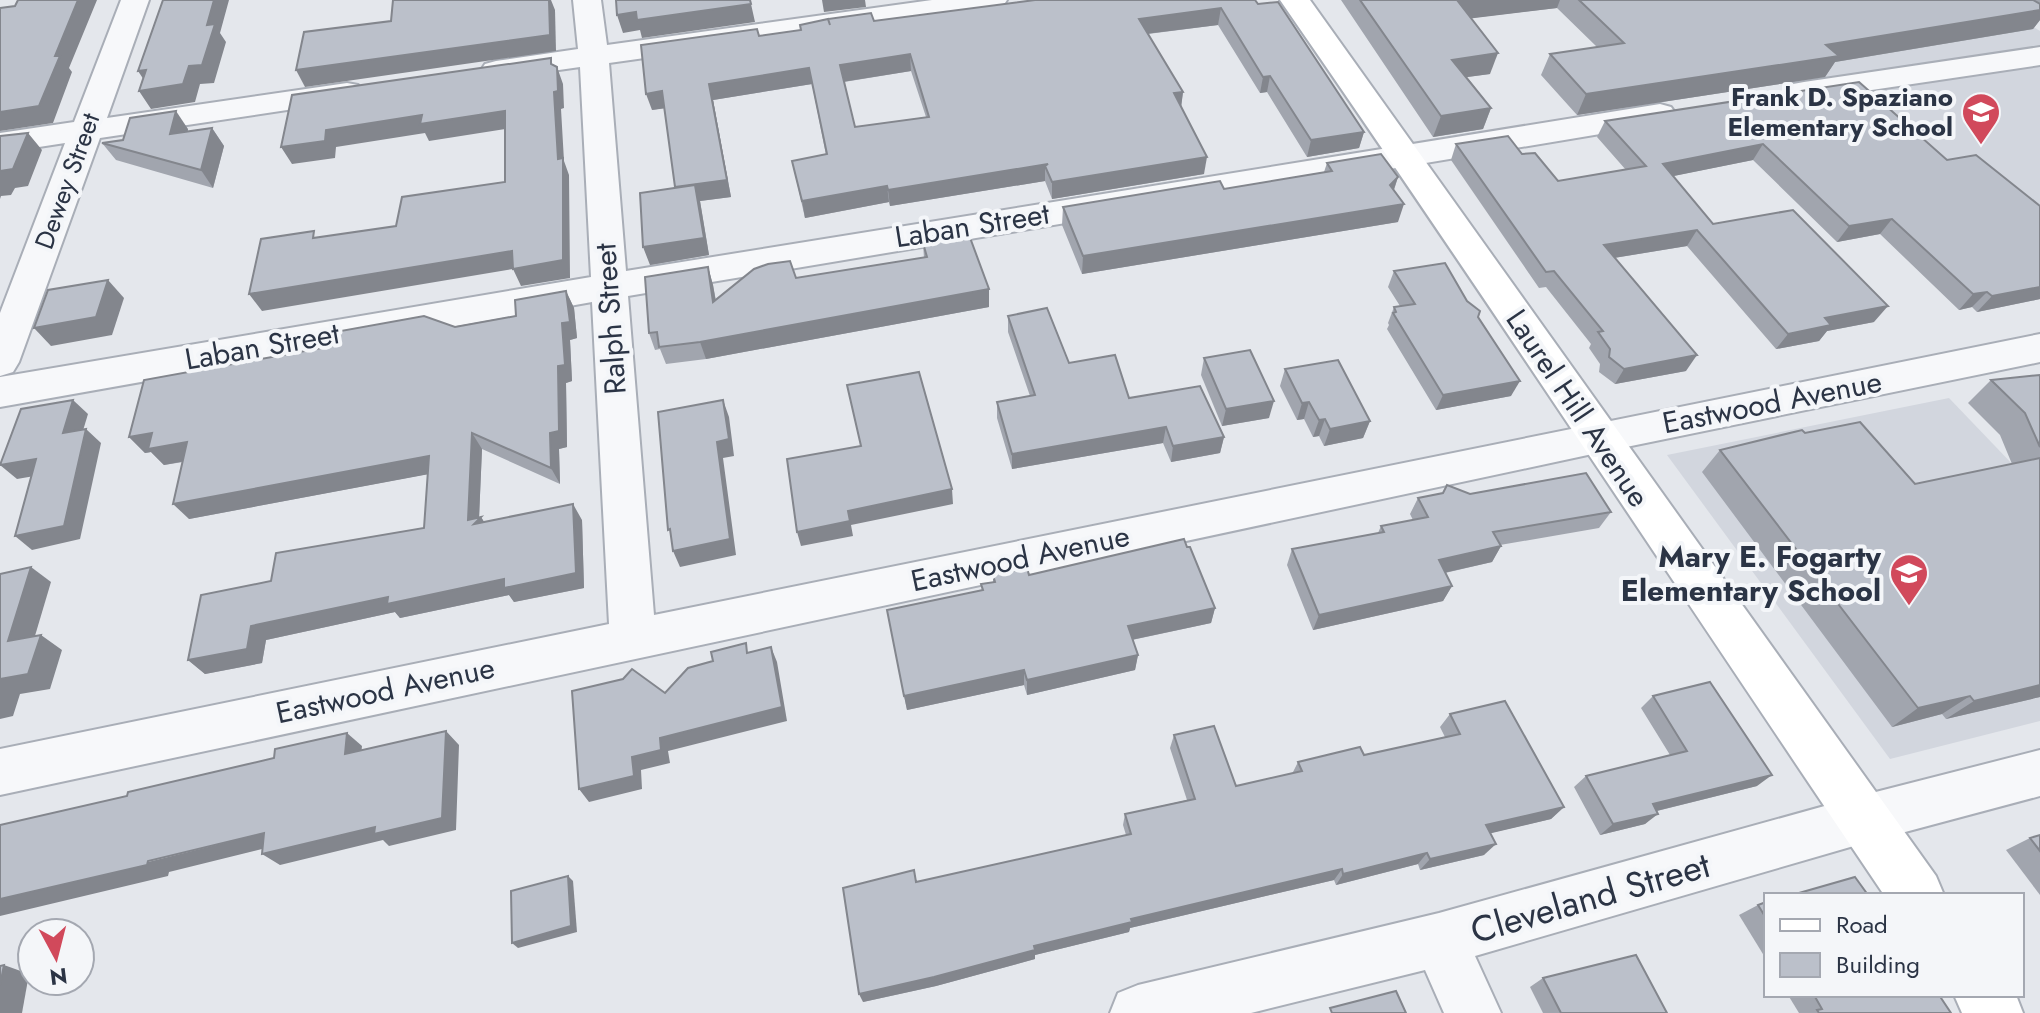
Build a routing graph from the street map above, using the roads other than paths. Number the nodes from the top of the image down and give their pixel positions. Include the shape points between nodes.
1 (135, 0) edge
2 (587, 0) edge
3 (993, 0) edge
4 (1295, 0) edge
5 (594, 56) junction
6 (2040, 56) edge
7 (470, 74) edge
8 (378, 87) edge
9 (1780, 95) edge
10 (1686, 110) edge
11 (85, 130) junction
12 (0, 143) edge
13 (1405, 154) junction
14 (608, 288) junction
15 (2040, 348) edge
16 (0, 362) edge
17 (0, 392) edge
18 (1597, 437) junction
19 (633, 638) junction
20 (0, 772) edge
21 (2040, 773) edge
22 (1864, 819) junction
23 (1916, 893) edge
24 (1439, 940) junction
25 (1138, 1013) edge
26 (1473, 1013) edge

1 - 11 street, Dewey Street
2 - 5 street, Ralph Street
3 - 5 street
4 - 13 street, Laurel Hill Avenue
5 - 7 street
5 - 14 street, Ralph Street
6 - 9 street
8 - 11 street
10 - 13 street, Laban Street
11 - 12 street
11 - 16 street, Dewey Street
13 - 14 street, Laban Street
13 - 18 street, Laurel Hill Avenue
14 - 17 street, Laban Street
14 - 19 street, Ralph Street
15 - 18 street, Eastwood Avenue
18 - 19 street, Eastwood Avenue
18 - 22 street, Laurel Hill Avenue
19 - 20 street, Eastwood Avenue
21 - 22 street, Cleveland Street
22 - 23 street, Laurel Hill Avenue
22 - 24 street, Cleveland Street
24 - 25 street, Cleveland Street
24 - 26 street

